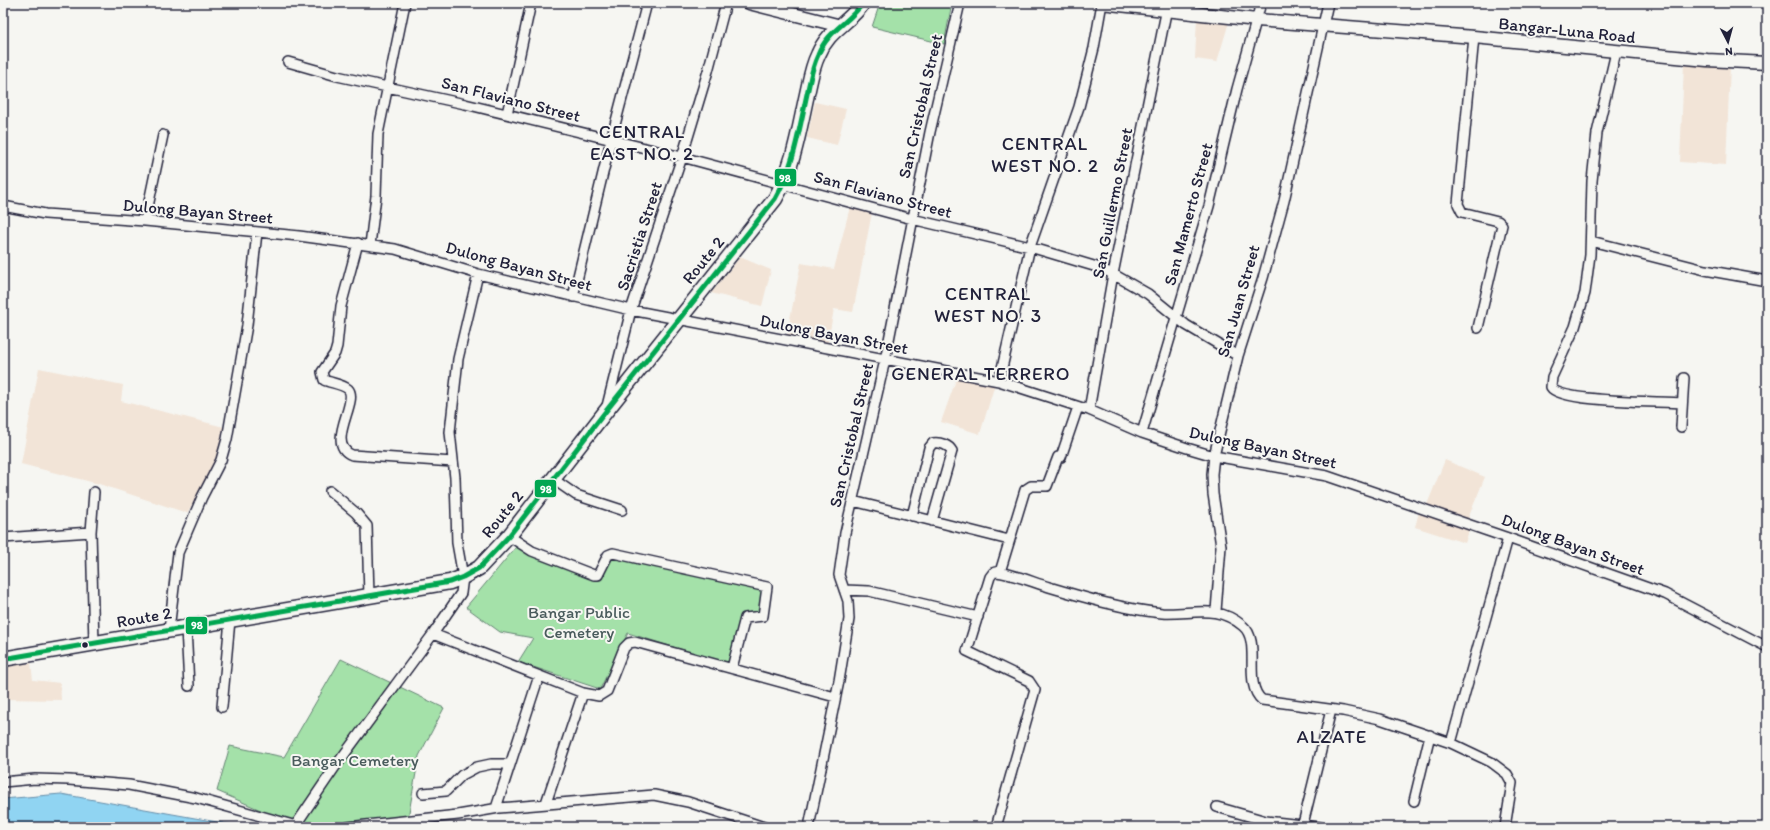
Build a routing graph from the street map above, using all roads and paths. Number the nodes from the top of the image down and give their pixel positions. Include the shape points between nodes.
1 (405, 3) edge
2 (532, 3) edge
3 (647, 3) edge
4 (726, 3) edge
5 (749, 3) edge
6 (863, 3) edge
7 (960, 3) edge
8 (1103, 3) edge
9 (1261, 3) edge
10 (1328, 3) edge
11 (1167, 7) edge
12 (1257, 20) junction
13 (1322, 25) junction
14 (842, 26) junction
15 (1474, 37) junction
16 (1616, 52) junction
17 (288, 62) dead end
18 (1767, 63) edge
19 (388, 87) junction
20 (507, 114) junction
21 (163, 135) dead end
22 (611, 140) junction
23 (682, 157) junction
24 (783, 184) junction
25 (3, 206) edge
26 (912, 219) junction
27 (145, 221) junction
28 (257, 232) junction
29 (1591, 241) junction
30 (358, 243) junction
31 (370, 245) junction
32 (1030, 247) junction
33 (478, 274) junction
34 (1113, 274) junction
35 (1767, 281) edge
36 (573, 297) junction
37 (631, 310) junction
38 (1177, 318) junction
39 (678, 321) junction
40 (1478, 328) dead end
41 (1238, 356) junction
42 (885, 360) junction
43 (1684, 378) dead end
44 (999, 381) junction
45 (1682, 403) junction
46 (1078, 407) junction
47 (1089, 410) junction
48 (606, 411) junction
49 (1681, 427) dead end
50 (1142, 433) junction
51 (1214, 456) junction
52 (453, 462) junction
53 (553, 479) junction
54 (330, 491) dead end
55 (94, 492) dead end
56 (853, 502) junction
57 (622, 510) dead end
58 (912, 516) junction
59 (932, 522) junction
60 (91, 532) junction
61 (509, 536) junction
62 (3, 538) edge
63 (1508, 538) junction
64 (1009, 540) junction
65 (1000, 572) junction
66 (463, 577) junction
67 (844, 590) junction
68 (369, 596) junction
69 (1216, 612) junction
70 (978, 617) junction
71 (230, 620) junction
72 (186, 628) junction
73 (169, 630) junction
74 (433, 634) junction
75 (94, 644) junction
76 (1767, 647) edge
77 (3, 659) edge
78 (732, 668) junction
79 (539, 676) junction
80 (189, 686) dead end
81 (583, 693) junction
82 (835, 697) junction
83 (222, 707) dead end
84 (1330, 710) junction
85 (1430, 735) junction
86 (1451, 743) junction
87 (510, 764) junction
88 (3, 782) edge
89 (423, 792) dead end
90 (1414, 800) dead end
91 (546, 804) junction
92 (1217, 807) dead end
93 (499, 808) junction
94 (1303, 824) junction
95 (298, 826) edge
96 (348, 827) edge
97 (764, 827) edge
98 (809, 827) edge
99 (996, 827) edge
100 (1320, 827) edge
101 (1505, 827) edge

1 - 19 street
2 - 20 street
3 - 22 street
4 - 23 street, Sacristia Street
5 - 14 main road
6 - 14 highway, Route 2
7 - 26 street, San Cristobal Street
8 - 11 main road, Bangar-Luna Road
8 - 32 street via 1079,107
9 - 12 street, San Mamerto Street
10 - 13 street, San Juan Street
11 - 12 main road, Bangar-Luna Road
11 - 34 street, San Guillermo Street
12 - 13 main road, Bangar-Luna Road
12 - 38 street, San Mamerto Street
13 - 15 main road, Bangar-Luna Road
13 - 41 street, San Juan Street via 1284,200
14 - 24 highway, Route 2 via 828,37 818,55 795,151
15 - 16 main road, Bangar-Luna Road
15 - 40 street via 1458,204 1462,212 1498,221 1502,225
16 - 18 main road, Bangar-Luna Road
16 - 29 street via 1597,133 1592,181
17 - 19 street, San Flaviano Street
19 - 20 street, San Flaviano Street
19 - 31 street via 378,134 376,196
20 - 22 street, San Flaviano Street
21 - 27 street
22 - 23 street, San Flaviano Street
22 - 36 street
23 - 24 street, San Flaviano Street
23 - 37 street, Sacristia Street
24 - 26 street, San Flaviano Street
24 - 39 highway, Route 2 via 762,217
25 - 27 street, Dulong Bayan Street via 45,214
26 - 32 street, San Flaviano Street
26 - 42 street, San Cristobal Street
27 - 28 street, Dulong Bayan Street
28 - 30 street, Dulong Bayan Street
28 - 73 street via 247,325 227,439 221,460 178,553
29 - 35 street via 1704,270
29 - 45 street via 1585,293 1575,327 1552,377 1552,389 1560,393 1621,402
30 - 31 street, Dulong Bayan Street
30 - 52 street via 341,306 337,346 322,372 324,380 349,391 341,435 342,445 346,453 352,455
31 - 33 street, Dulong Bayan Street via 395,249
32 - 34 street, San Flaviano Street
32 - 44 street
33 - 36 street, Dulong Bayan Street
33 - 52 street via 458,359 450,437
34 - 38 street, San Flaviano Street via 1148,294
34 - 47 street, San Guillermo Street
36 - 37 street, Dulong Bayan Street
37 - 39 street, Dulong Bayan Street
37 - 48 street, Sacristia Street
38 - 41 street, San Flaviano Street
38 - 50 street, San Mamerto Street
39 - 42 street, Dulong Bayan Street
39 - 48 highway, Route 2
41 - 51 street, San Juan Street
42 - 44 street, Dulong Bayan Street
42 - 56 street, San Cristobal Street
43 - 45 street
44 - 46 street, Dulong Bayan Street
45 - 49 street
46 - 47 street, Dulong Bayan Street
46 - 64 street via 1061,457 1058,457 1047,486 1031,486 1025,490
47 - 50 street, Dulong Bayan Street
48 - 53 highway, Route 2
50 - 51 street, Dulong Bayan Street
51 - 63 street, Dulong Bayan Street via 1327,476
51 - 69 street, San Juan Street via 1213,494 1221,546
52 - 66 street via 457,543
53 - 57 street via 576,494
53 - 61 highway, Route 2
54 - 68 street via 367,526
55 - 60 street
56 - 58 street
56 - 67 street, San Cristobal Street via 840,566 840,581
58 - 59 street
58 - 59 street via 929,448 933,443 943,444 950,448 951,455
59 - 64 street
60 - 62 street
60 - 75 street
61 - 66 highway, Route 2 via 479,568
61 - 78 street via 532,551 594,575 598,575 608,555 613,553 767,587 763,616 745,618
63 - 76 street, Dulong Bayan Street via 1665,594
63 - 86 street
64 - 65 street
65 - 69 street via 1080,597 1128,608 1174,614 1201,610
65 - 70 street via 991,574
66 - 68 highway, Route 2 via 450,582
66 - 74 street via 461,593
67 - 70 street via 869,591
67 - 82 street, San Cristobal Street via 848,601 849,619
68 - 71 highway, Route 2
69 - 84 street via 1242,625 1248,634 1257,696 1262,700
70 - 99 street via 967,652 1029,681 1035,690
71 - 72 highway, Route 2
71 - 83 street
72 - 73 highway, Route 2
72 - 80 street
73 - 75 highway, Route 2
74 - 79 street
74 - 95 street via 309,805
75 - 77 highway, Route 2
78 - 81 street via 642,643 629,643 624,648 605,692 599,696
78 - 82 street
79 - 81 street
79 - 87 street
81 - 91 street
82 - 98 street, San Cristobal Street
84 - 85 street via 1380,720
84 - 94 street
85 - 86 street
85 - 90 street
86 - 101 street via 1491,762 1510,778 1512,784
87 - 89 street via 477,767 462,775 446,791
87 - 93 street via 497,805
88 - 95 street via 35,779 129,785 196,798
91 - 93 street
91 - 97 street via 654,795 688,802
92 - 94 street via 1266,822
93 - 96 street
94 - 100 street

